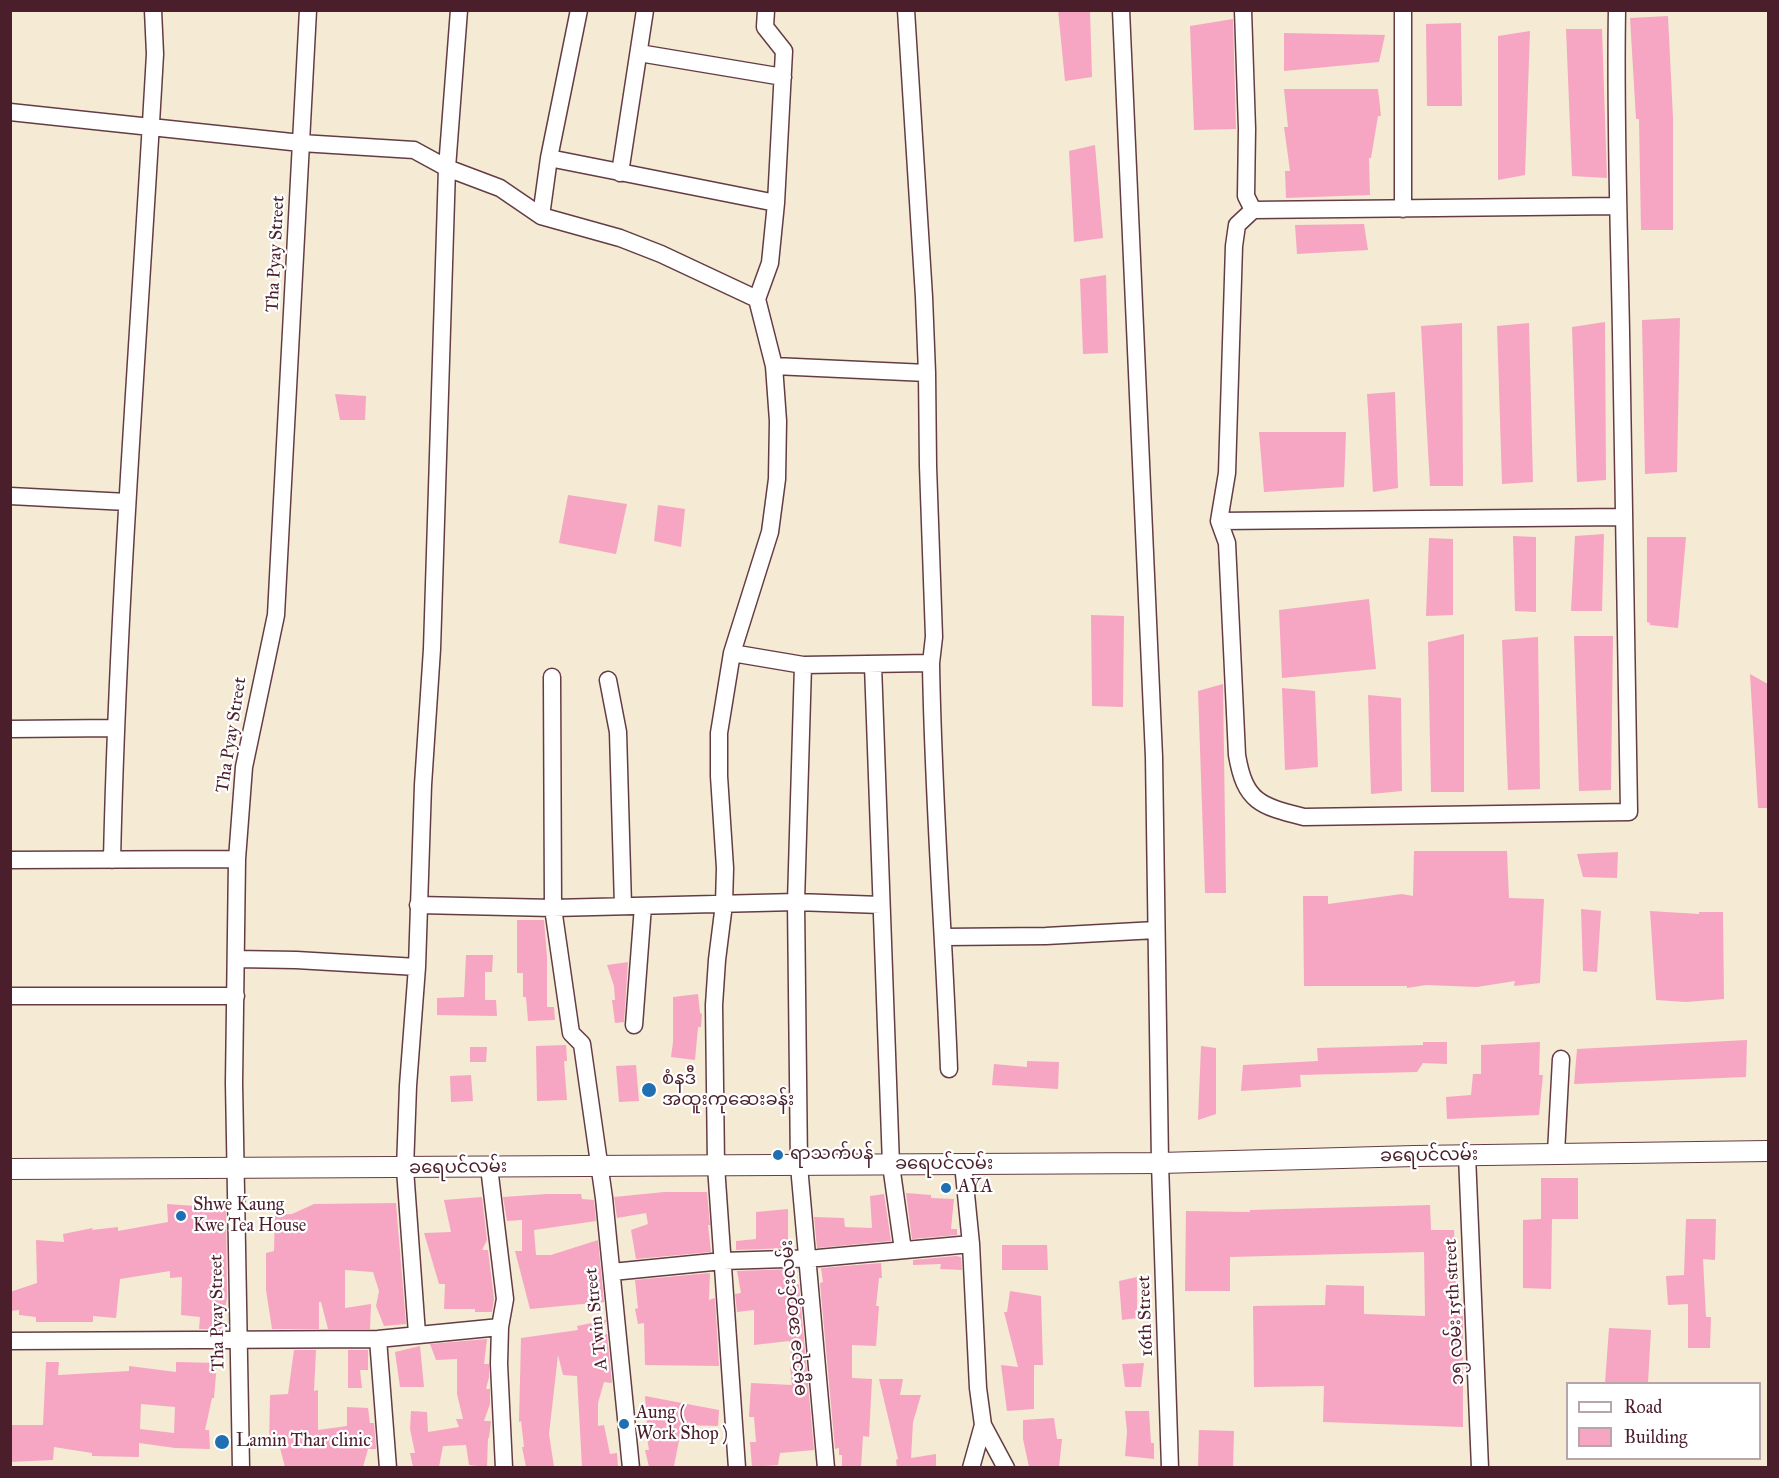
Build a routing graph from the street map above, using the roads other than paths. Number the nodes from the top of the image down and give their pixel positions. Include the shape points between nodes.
1 (153, 10) edge
2 (308, 10) edge
3 (459, 10) edge
4 (579, 10) edge
5 (645, 10) edge
6 (766, 10) edge
7 (906, 10) edge
8 (1121, 10) edge
9 (1243, 10) edge
10 (1403, 10) edge
11 (1617, 10) edge
12 (639, 53) junction
13 (783, 77) junction
14 (10, 112) edge
15 (151, 126) junction
16 (302, 143) junction
17 (549, 159) junction
18 (447, 168) junction
19 (620, 173) junction
20 (776, 204) junction
21 (1618, 206) junction
22 (1403, 209) junction
23 (1253, 210) junction
24 (541, 216) junction
25 (757, 299) junction
26 (774, 366) junction
27 (927, 373) junction
28 (10, 496) edge
29 (127, 502) junction
30 (1624, 517) junction
31 (1219, 521) junction
32 (732, 653) junction
33 (931, 663) junction
34 (873, 664) junction
35 (803, 665) junction
36 (552, 677) dead end
37 (608, 680) dead end
38 (115, 728) junction
39 (10, 729) edge
40 (237, 859) junction
41 (10, 860) edge
42 (112, 860) junction
43 (796, 902) junction
44 (724, 904) junction
45 (418, 905) junction
46 (881, 905) junction
47 (623, 906) junction
48 (643, 906) junction
49 (553, 908) junction
50 (1156, 930) junction
51 (944, 937) junction
52 (236, 959) junction
53 (417, 967) junction
54 (10, 996) edge
55 (236, 996) junction
56 (634, 1025) dead end
57 (1561, 1059) dead end
58 (949, 1069) dead end
59 (1768, 1151) edge
60 (1556, 1153) junction
61 (1467, 1155) junction
62 (1160, 1163) junction
63 (963, 1164) junction
64 (891, 1165) junction
65 (716, 1166) junction
66 (799, 1166) junction
67 (489, 1167) junction
68 (600, 1167) junction
69 (405, 1168) junction
70 (10, 1169) edge
71 (236, 1169) junction
72 (971, 1244) junction
73 (903, 1250) junction
74 (809, 1257) junction
75 (723, 1261) junction
76 (612, 1272) junction
77 (500, 1327) junction
78 (417, 1334) junction
79 (378, 1338) junction
80 (237, 1340) junction
81 (10, 1341) edge
82 (983, 1425) junction
83 (241, 1467) edge
84 (388, 1467) edge
85 (504, 1467) edge
86 (631, 1467) edge
87 (737, 1467) edge
88 (826, 1467) edge
89 (971, 1467) edge
90 (1006, 1467) edge
91 (1170, 1467) edge
92 (1480, 1467) edge

1 - 15 street
2 - 16 street, Tha Pyay Street
3 - 18 street
4 - 17 street
5 - 12 street
6 - 13 street via 765,27 784,51
7 - 27 street
8 - 50 street, 16th Street via 1154,746
9 - 23 street via 1246,196
10 - 22 street
11 - 21 street
12 - 13 street
12 - 19 street
13 - 20 street
14 - 15 street
15 - 16 street
15 - 29 street
16 - 18 street via 414,150
16 - 40 street, Tha Pyay Street via 276,615 244,767
17 - 19 street
17 - 24 street
18 - 24 street via 500,188
18 - 45 street via 432,649
19 - 20 street
20 - 25 street via 770,263
21 - 22 street
21 - 30 street
22 - 23 street
23 - 31 street via 1237,225 1233,246 1227,473
24 - 25 street via 620,238
25 - 26 street
26 - 27 street
26 - 32 street via 777,479 770,532
27 - 33 street via 934,638
28 - 29 street
29 - 38 street
30 - 31 street
30 - 31 street via 1629,812 1304,817 1263,806 1240,774 1227,543
32 - 35 street
32 - 44 street via 719,732
33 - 34 street
33 - 51 street
34 - 35 street
34 - 46 street
35 - 43 street, ဓမ္မသုခ အတွင်းလမ်း
36 - 49 street, A Twin Street
37 - 47 street via 618,732
38 - 39 street
38 - 42 street
40 - 42 street
40 - 52 street, Tha Pyay Street
41 - 42 street
43 - 44 street
43 - 46 street
43 - 66 street, ဓမ္မသုခ အတွင်းလမ်း
44 - 48 street
44 - 65 street via 714,1005
45 - 49 street
45 - 53 street
46 - 64 street
47 - 48 street
47 - 49 street
48 - 56 street
49 - 68 street, A Twin Street via 571,1033 582,1044
50 - 51 street
50 - 62 street, 16th Street
51 - 58 street
52 - 53 street
52 - 55 street, Tha Pyay Street
53 - 69 street
54 - 55 street
55 - 71 street, Tha Pyay Street
57 - 60 street
59 - 60 main road, ခရေပင်လမ်း
60 - 61 main road, ခရေပင်လမ်း
61 - 62 main road, ခရေပင်လမ်း
61 - 92 street, ၁၅ လမ်း 15th street
62 - 63 main road, ခရေပင်လမ်း
62 - 91 street, 16th Street
63 - 64 main road, ခရေပင်လမ်း
63 - 72 street
64 - 66 main road, ခရေပင်လမ်း
64 - 73 street
65 - 66 main road, ခရေပင်လမ်း
65 - 68 main road, ခရေပင်လမ်း
65 - 75 street
66 - 74 street, ဓမ္မသုခ အတွင်းလမ်း
67 - 68 main road, ခရေပင်လမ်း
67 - 69 main road, ခရေပင်လမ်း
67 - 77 street via 505,1299
68 - 76 street, A Twin Street
69 - 71 main road, ခရေပင်လမ်း
69 - 78 street
70 - 71 main road, ခရေပင်လမ်း
71 - 80 street, Tha Pyay Street
72 - 73 street
72 - 82 street
73 - 74 street
74 - 75 street
74 - 88 street, ဓမ္မသုခ အတွင်းလမ်း
75 - 76 street
75 - 87 street
76 - 86 street, A Twin Street
77 - 78 street
77 - 85 street
78 - 79 street
79 - 80 street
79 - 84 street
80 - 81 street
80 - 83 street, Tha Pyay Street
82 - 89 street
82 - 90 street

